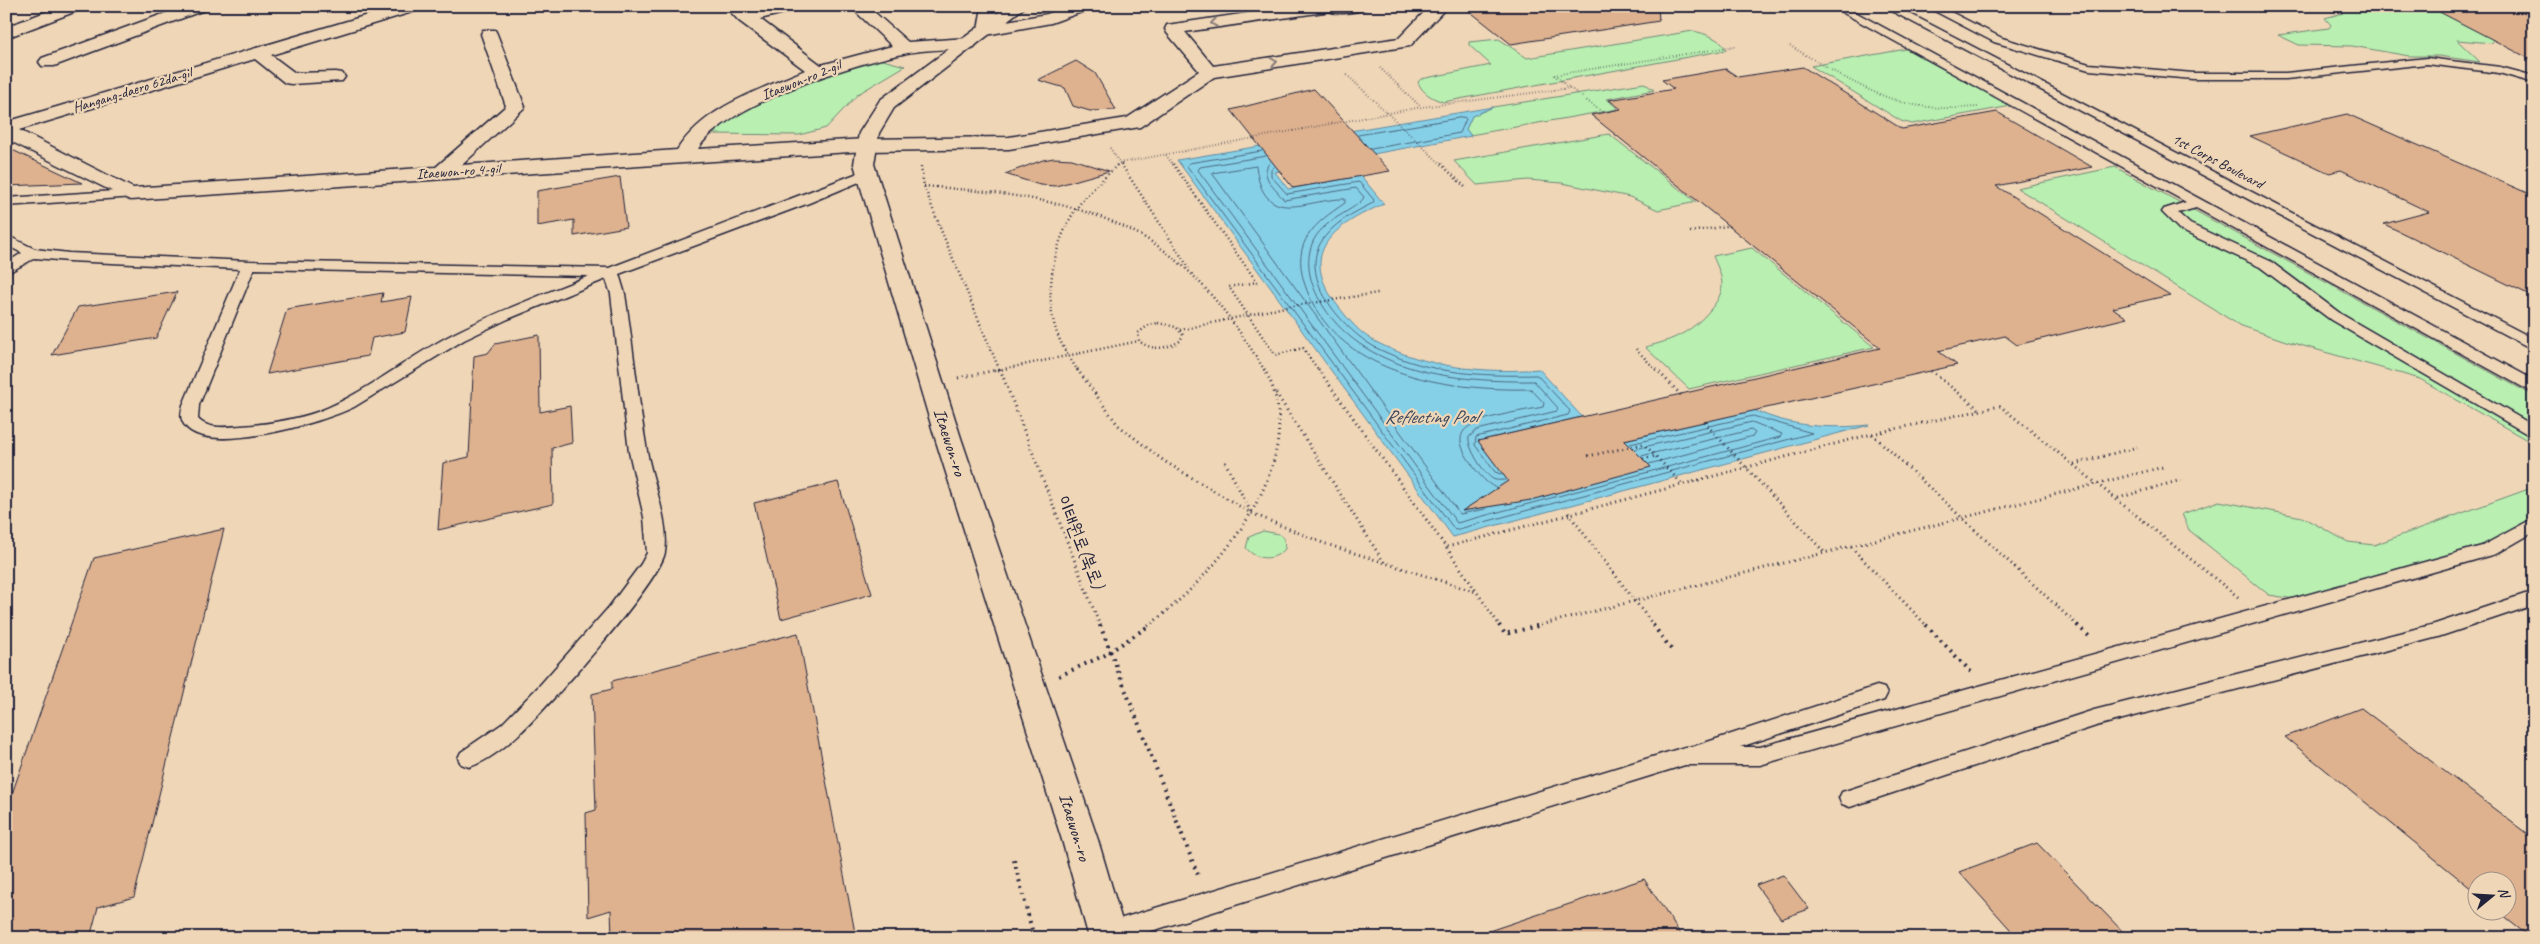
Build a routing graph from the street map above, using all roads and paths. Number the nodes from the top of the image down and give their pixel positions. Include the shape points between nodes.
1 (76, 6) edge
2 (201, 6) edge
3 (416, 6) edge
4 (795, 6) edge
5 (864, 6) edge
6 (1018, 6) edge
7 (1084, 6) edge
8 (1364, 6) edge
9 (1440, 6) edge
10 (1836, 6) edge
11 (1887, 6) edge
12 (1930, 6) edge
13 (1332, 8) edge
14 (739, 12) edge
15 (981, 26) edge
16 (6, 33) edge
17 (489, 34) dead end
18 (1736, 46) dead end
19 (1790, 46) dead end
20 (904, 48) junction
21 (1359, 49) junction
22 (258, 53) junction
23 (1324, 54) junction
24 (48, 62) dead end
25 (818, 71) junction
26 (1209, 72) junction
27 (336, 77) dead end
28 (2534, 80) edge
29 (1570, 88) junction
30 (2014, 104) junction
31 (1422, 107) junction
32 (1602, 112) dead end
33 (1387, 113) junction
34 (1097, 128) junction
35 (6, 129) edge
36 (865, 146) junction
37 (1166, 155) junction
38 (684, 156) junction
39 (920, 162) dead end
40 (1119, 163) junction
41 (442, 172) junction
42 (866, 174) junction
43 (924, 186) junction
44 (1465, 187) dead end
45 (130, 194) junction
46 (6, 202) edge
47 (2197, 203) junction
48 (1076, 209) junction
49 (1727, 226) dead end
50 (1690, 232) dead end
51 (6, 239) edge
52 (32, 253) junction
53 (249, 265) junction
54 (6, 270) edge
55 (1192, 271) junction
56 (611, 272) junction
57 (1378, 293) dead end
58 (1246, 316) junction
59 (1230, 319) junction
60 (1180, 330) junction
61 (1139, 341) junction
62 (2534, 345) edge
63 (1636, 349) dead end
64 (1068, 354) junction
65 (999, 368) junction
66 (1931, 371) dead end
67 (931, 384) junction
68 (2534, 387) edge
69 (1275, 390) junction
70 (1681, 395) dead end
71 (1980, 410) junction
72 (1704, 422) dead end
73 (2534, 433) edge
74 (1872, 434) junction
75 (2137, 446) dead end
76 (1588, 456) dead end
77 (1656, 456) junction
78 (1643, 459) dead end
79 (1225, 462) dead end
80 (2074, 464) junction
81 (2163, 466) dead end
82 (1748, 468) junction
83 (2182, 480) dead end
84 (1682, 484) junction
85 (2097, 484) junction
86 (2117, 498) junction
87 (1251, 513) junction
88 (1568, 513) junction
89 (1963, 518) junction
90 (2534, 524) edge
91 (1446, 547) junction
92 (1850, 547) junction
93 (1825, 553) junction
94 (1385, 564) junction
95 (1476, 592) junction
96 (2534, 598) edge
97 (1636, 601) junction
98 (2261, 616) junction
99 (2093, 640) dead end
100 (1111, 651) junction
101 (1674, 654) dead end
102 (1972, 672) dead end
103 (1030, 689) junction
104 (1878, 694) dead end
105 (1685, 756) junction
106 (469, 758) dead end
107 (1850, 798) dead end
108 (1014, 860) dead end
109 (1209, 902) junction
110 (1107, 936) edge
111 (1034, 938) edge
112 (1218, 938) edge

1 - 16 street
2 - 24 street
3 - 22 street, Hangang-daero 62da-gil
4 - 14 street
5 - 20 street via 865,14
6 - 15 street, Itaewon-ro
7 - 15 street, Itaewon-ro 2-gil via 1051,18
8 - 13 lane
9 - 21 street via 1404,42
10 - 30 lane
11 - 62 lane, 1st Corps Boulevard
12 - 28 lane via 1998,40 2089,68 2193,76 2286,76 2427,61 2500,70
13 -> 26 street via 1173,29
14 - 25 street
15 - 20 street, Itaewon-ro 2-gil
15 - 36 street, Itaewon-ro via 887,104 875,120
17 - 41 street via 516,107
18 - 29 path via 1554,75
19 - 30 path via 1887,98 1919,106 1950,108
20 - 25 street, Itaewon-ro 2-gil
21 - 23 street
21 - 31 path
22 - 27 street via 291,79
22 - 35 street, Hangang-daero 62da-gil
26 -> 23 street
23 - 33 path
25 - 38 street, Itaewon-ro 2-gil via 734,109 696,136
26 - 34 street, Itaewon-ro 4-gil via 1133,123
29 - 31 path
29 - 32 path
30 - 47 lane
31 - 33 path
33 - 37 path
33 - 44 path
34 - 36 street, Itaewon-ro 4-gil via 1009,143
34 - 40 path
35 - 45 street, Hangang-daero 62da-gil
36 - 38 street, Itaewon-ro 4-gil
36 - 42 street, Itaewon-ro
37 - 40 path
37 - 58 path via 1257,282 1229,287
38 - 41 street, Itaewon-ro 4-gil
39 - 43 path, 이태원로(북로)
40 - 48 path
40 - 55 path
41 - 45 street, Itaewon-ro 4-gil
42 - 56 lane
42 - 67 street, Itaewon-ro
43 - 48 path via 989,190
43 - 65 path, 이태원로(북로)
45 - 46 lane, Itaewon-ro 4-gil
47 - 68 lane
47 - 73 lane via 2169,212 2185,227 2265,264 2336,317
48 - 55 path via 1125,227
48 - 64 path via 1061,241 1052,274 1050,305
49 - 50 path
51 - 52 lane
52 - 53 lane
52 - 54 lane
53 - 56 lane
53 - 56 lane via 191,405 189,417 192,425 202,430 236,432 330,413 459,337
55 - 59 path
56 - 106 lane via 618,294 638,452 656,554 642,578 544,694 514,726
57 - 58 path
58 - 59 path
58 - 91 path via 1275,355 1303,348
59 - 60 path
59 - 69 path
60 - 61 path via 1167,324 1149,325 1138,333
60 - 61 path via 1183,335 1180,341 1172,346 1151,348
61 - 64 path
63 - 70 path
64 - 65 path
64 - 87 path via 1118,425 1164,461
65 - 67 path
65 - 100 path, 이태원로(북로)
66 - 71 path
67 - 103 street, Itaewon-ro
69 - 87 path via 1280,431 1266,484
69 - 94 path
71 - 74 path
71 - 80 path via 2000,406
72 - 82 path
74 - 82 path
74 - 89 path
75 - 80 path
76 - 77 path via 1644,444
77 - 78 path
77 - 84 path
79 - 87 path
80 - 85 path
81 - 85 path
82 - 84 path
82 - 93 path
83 - 86 path
84 - 88 path
85 - 86 path
85 - 89 path
86 - 98 path
87 - 94 path via 1323,544
87 - 100 path via 1215,567 1167,613
88 - 91 path
88 - 97 path
89 - 92 path
89 - 99 path
90 - 98 lane via 2489,550
91 - 95 path
92 - 93 path
92 - 102 path
93 - 97 path
94 - 95 path
95 - 97 path via 1505,634
96 - 107 lane via 2438,630 2094,718
97 - 101 path
98 - 105 lane via 1760,756
100 - 103 path
100 - 109 path, 이태원로(북로)
103 - 110 street, Itaewon-ro via 1080,840
104 - 105 lane
105 - 109 lane
108 - 111 path
109 - 110 lane
109 - 112 path, 이태원로(북로)

